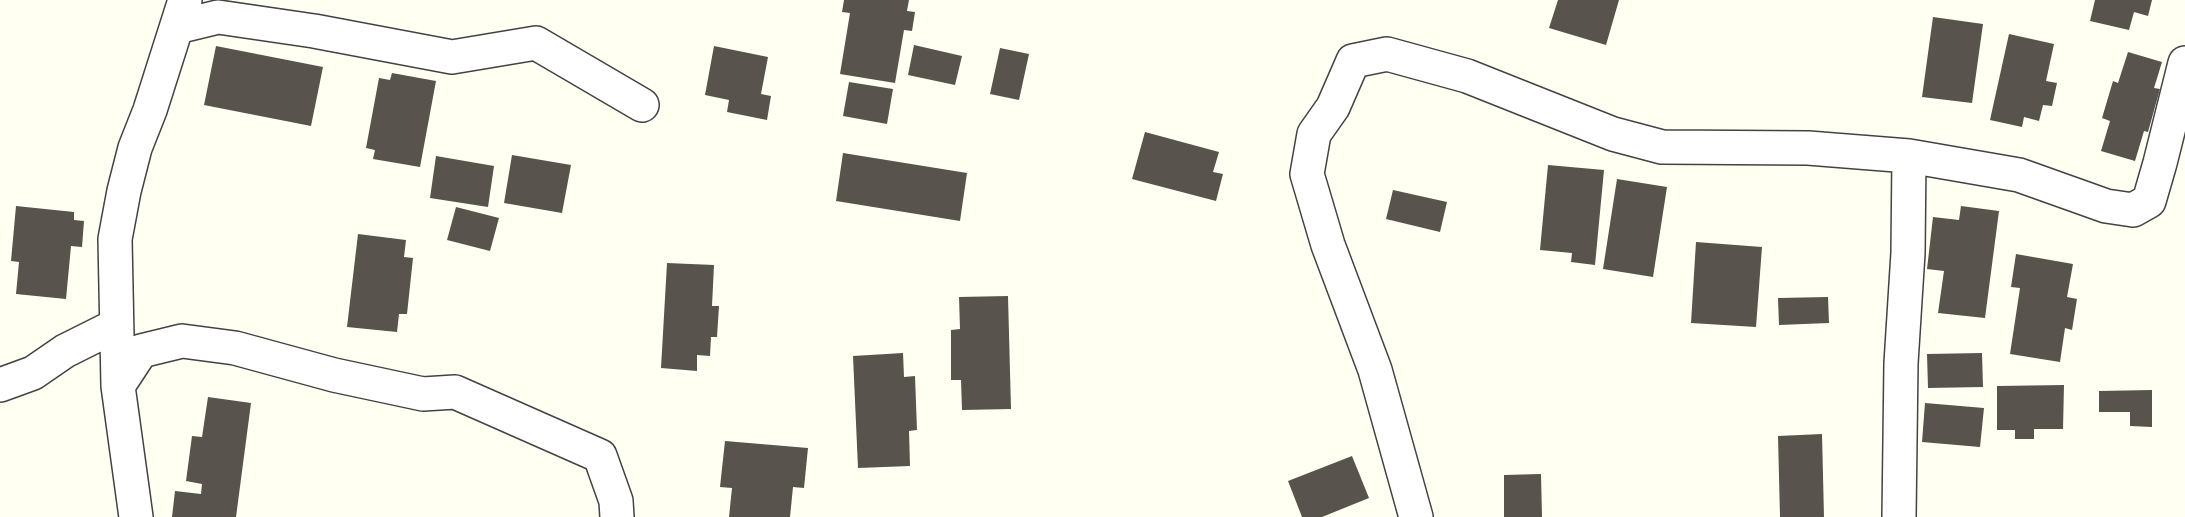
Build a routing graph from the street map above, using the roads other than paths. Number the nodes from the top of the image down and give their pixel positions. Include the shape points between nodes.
1 (181, 14) edge
2 (2185, 63) edge
3 (642, 105) dead end
4 (1909, 156) junction
5 (115, 326) junction
6 (0, 385) edge
7 (118, 386) junction
8 (136, 517) edge
9 (617, 517) edge
10 (1416, 517) edge
11 (1899, 517) edge

1 - 3 street via 314,31 452,57 536,43
1 - 5 street via 123,191 115,238
2 - 4 street via 2149,201 2133,210 2106,206 2019,175
4 - 10 street via 1808,148 1662,147 1613,134 1467,76 1387,54 1353,61 1332,107 1314,134 1307,174 1328,245 1375,370
4 - 11 street
5 - 6 street via 65,351 33,373
5 - 7 street
7 - 8 street
7 - 9 street via 141,351 182,341 235,348 423,394 455,392 600,456 616,501

